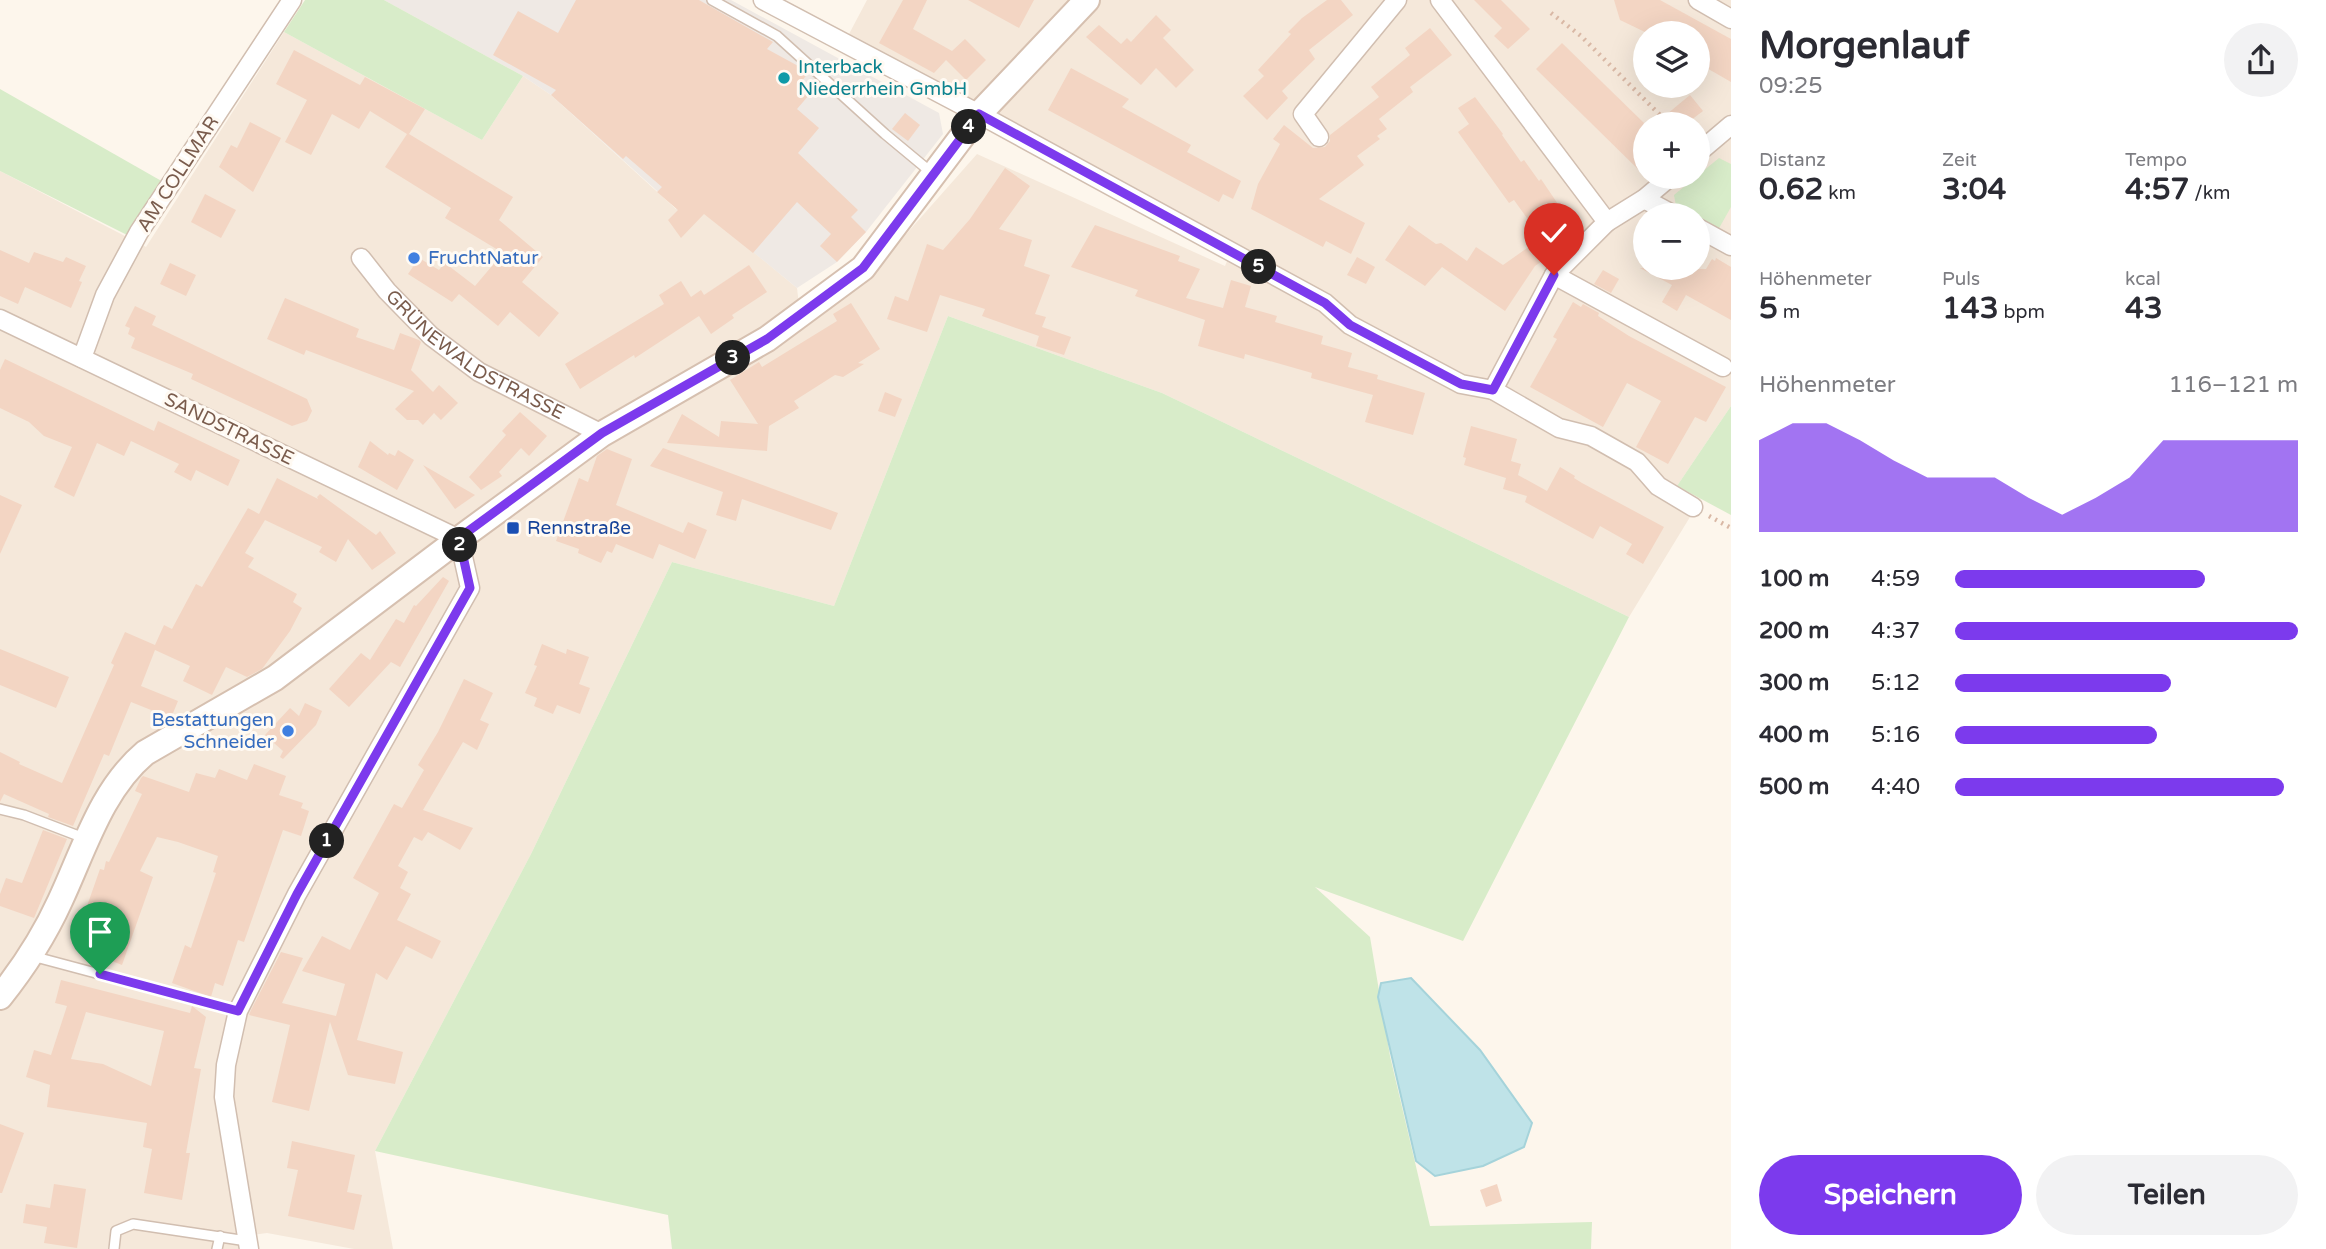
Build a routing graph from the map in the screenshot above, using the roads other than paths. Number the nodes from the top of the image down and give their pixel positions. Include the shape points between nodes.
1 (292, 0) edge
2 (712, 0) edge
3 (763, 0) edge
4 (1087, 0) edge
5 (1397, 0) edge
6 (1440, 0) edge
7 (1698, 0) edge
8 (1731, 19) edge
9 (979, 114) junction
10 (1731, 125) edge
11 (1319, 137) dead end
12 (1710, 143) edge
13 (934, 174) junction
14 (1656, 189) edge
15 (1644, 199) junction
16 (1652, 203) edge
17 (1607, 222) junction
18 (1710, 235) edge
19 (1731, 246) edge
20 (361, 258) dead end
21 (1554, 275) junction
22 (0, 319) edge
23 (82, 358) junction
24 (1723, 367) dead end
25 (1493, 390) junction
26 (602, 433) junction
27 (1693, 507) road end
28 (459, 538) junction
29 (0, 809) edge
30 (89, 839) junction
31 (31, 956) junction
32 (0, 997) edge
33 (238, 1011) junction
34 (220, 1236) junction
35 (248, 1245) edge
36 (114, 1249) edge
37 (217, 1249) edge

1 - 23 street, AM COLLMAR via 139,232 105,296
2 - 13 lane via 777,36
3 - 9 street
4 - 9 street
5 - 11 street via 1303,114
6 - 17 street
7 - 8 street
9 - 13 street
9 - 25 street via 1325,303 1350,325 1439,373 1461,384
10 - 12 street
13 - 26 street via 863,268 767,339
14 - 15 street
15 - 16 street
15 - 17 street
17 - 21 street
18 - 19 street
20 - 26 street, GRÜNEWALDSTRASSE via 431,336 479,372
21 - 24 street
21 - 25 street
22 - 23 street, SANDSTRASSE
23 - 28 street, SANDSTRASSE
25 - 27 street via 1559,428 1591,436 1637,462 1658,486
26 - 28 street
28 - 30 street via 275,678 129,766
28 - 33 street via 470,588 297,894
29 - 30 lane
30 - 31 street
31 - 32 street
31 - 33 lane
33 - 35 street via 224,1097
34 - 35 lane
34 - 36 lane via 133,1224 116,1231
34 - 37 lane

